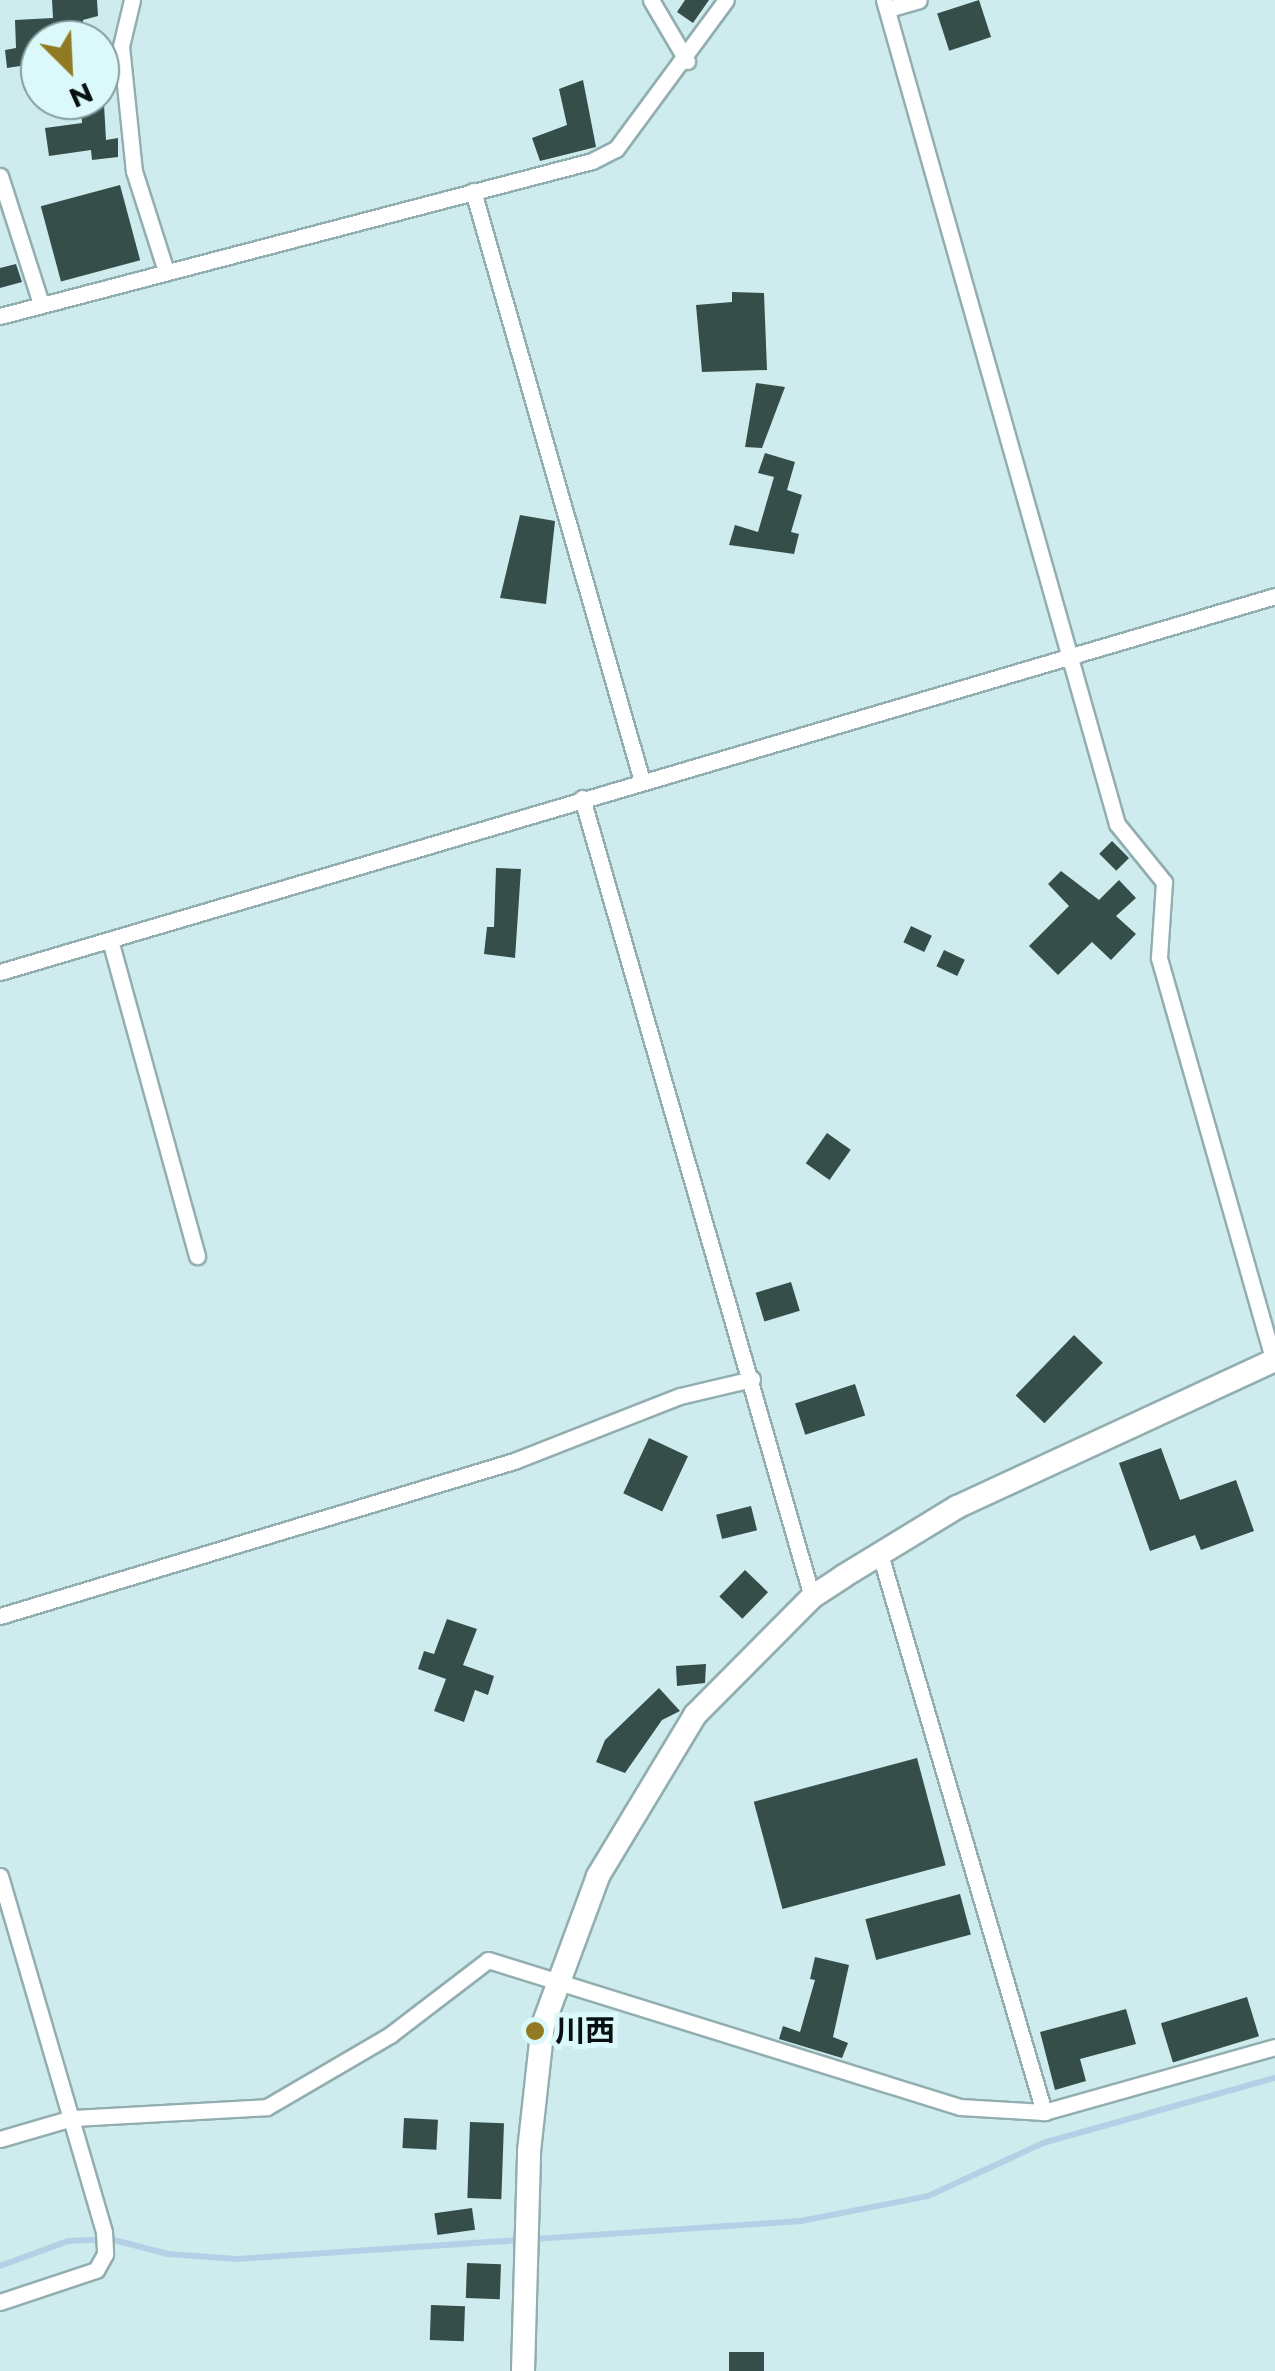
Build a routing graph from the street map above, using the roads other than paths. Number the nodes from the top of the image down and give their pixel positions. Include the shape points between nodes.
1 (132, 0) edge
2 (651, 0) edge
3 (726, 0) edge
4 (919, 0) edge
5 (886, 4) edge
6 (687, 60) junction
7 (0, 176) edge
8 (473, 191) junction
9 (166, 271) junction
10 (41, 304) junction
11 (0, 316) edge
12 (1275, 596) edge
13 (1071, 657) junction
14 (642, 781) junction
15 (582, 798) junction
16 (110, 940) junction
17 (0, 972) edge
18 (197, 1256) dead end
19 (1274, 1361) edge
20 (752, 1379) junction
21 (880, 1554) junction
22 (812, 1597) junction
23 (0, 1616) edge
24 (0, 1876) edge
25 (559, 1984) junction
26 (1275, 2047) edge
27 (1044, 2112) junction
28 (72, 2118) junction
29 (0, 2139) edge
30 (0, 2302) edge
31 (524, 2371) edge

1 - 9 street via 120,46 134,171
2 - 6 street
3 - 6 street
4 - 5 street
5 - 13 street
6 - 8 street via 616,148 592,162
7 - 10 street
8 - 9 street
8 - 14 street
9 - 10 street
10 - 11 street
12 - 13 street
13 - 14 street
13 - 19 street via 1117,824 1164,882 1159,958
14 - 15 street
15 - 16 street
15 - 20 street
16 - 17 street
16 - 18 street
19 - 21 street via 957,1508
20 - 22 street
20 - 23 street via 680,1396 514,1461
21 - 22 street
21 - 27 street
22 - 25 street via 694,1715 598,1876
24 - 28 street
25 - 27 street via 916,2098
25 - 28 street via 488,1960 390,2035 267,2107
25 - 31 street via 543,2026
26 - 27 street
28 - 29 street
28 - 30 street via 105,2254 96,2270

